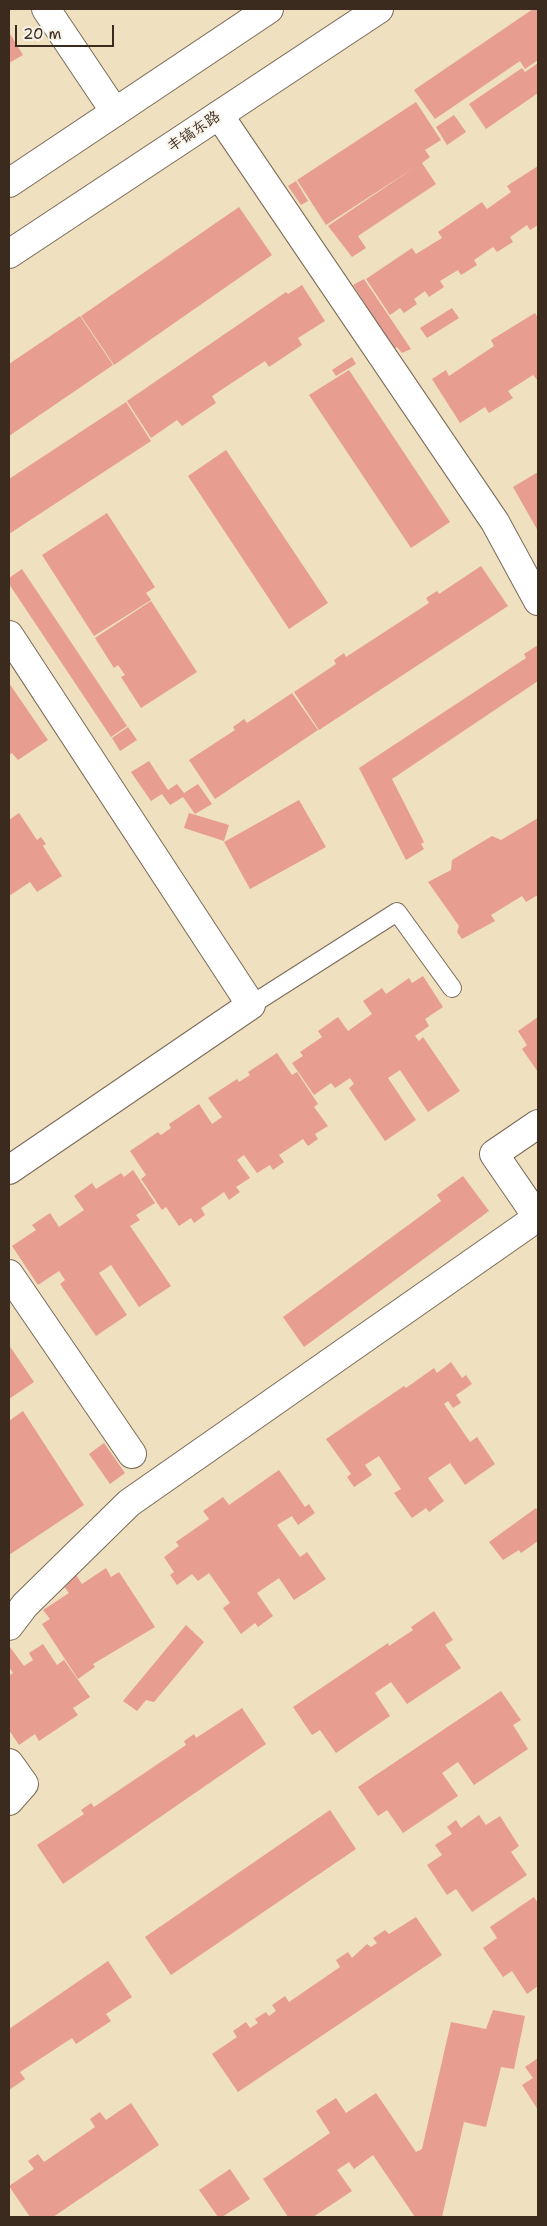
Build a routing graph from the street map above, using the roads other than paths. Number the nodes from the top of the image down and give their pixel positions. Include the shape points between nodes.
1 (46, 9) edge
2 (269, 9) edge
3 (379, 9) edge
4 (115, 112) junction
5 (219, 115) junction
6 (9, 183) edge
7 (9, 254) edge
8 (538, 601) edge
9 (9, 635) edge
10 (452, 988) dead end
11 (251, 1006) junction
12 (538, 1124) edge
13 (9, 1170) edge
14 (538, 1218) edge
15 (9, 1274) edge
16 (132, 1454) dead end
17 (9, 1626) edge
18 (9, 1763) edge
19 (9, 1801) edge

1 - 4 street
2 - 4 street
3 - 5 street, 丰镐东路
4 - 6 street
5 - 7 street, 丰镐东路
5 - 8 street via 495,522
9 - 11 street
10 - 11 lane via 397,912
11 - 13 street
12 - 14 street via 494,1154
14 - 17 street via 129,1503 25,1605
15 - 16 street
18 - 19 street via 24,1784

